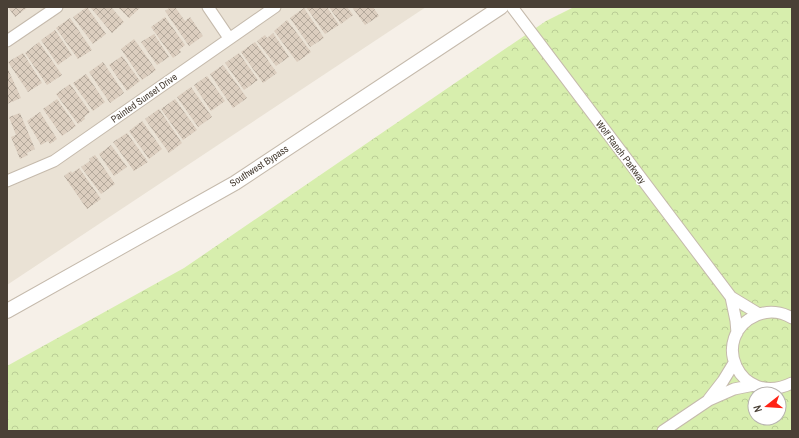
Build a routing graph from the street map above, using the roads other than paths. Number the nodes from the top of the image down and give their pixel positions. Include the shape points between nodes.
1 (57, 7) edge
2 (208, 7) edge
3 (275, 7) edge
4 (501, 7) edge
5 (512, 7) edge
6 (229, 38) junction
7 (7, 41) edge
8 (7, 181) edge
9 (731, 297) junction
10 (7, 311) edge
11 (759, 314) junction
12 (792, 318) edge
13 (737, 333) junction
14 (734, 363) junction
15 (754, 385) joint
16 (709, 400) junction
17 (667, 430) edge

1 - 7 street
2 - 6 street
3 - 6 street, Painted Sunset Drive
4 - 10 street, Southwest Bypass via 235,183
5 - 9 street, Wolf Ranch Parkway
6 - 8 street, Painted Sunset Drive via 54,160
9 - 11 street, Wolf Ranch Parkway
9 - 13 street, Wolf Ranch Parkway
11 - 12 street via 777,312
11 - 13 street via 742,325
13 - 14 street via 733,342
14 - 15 street via 744,378
14 - 16 street
15 - 16 street via 734,389
16 - 17 street

